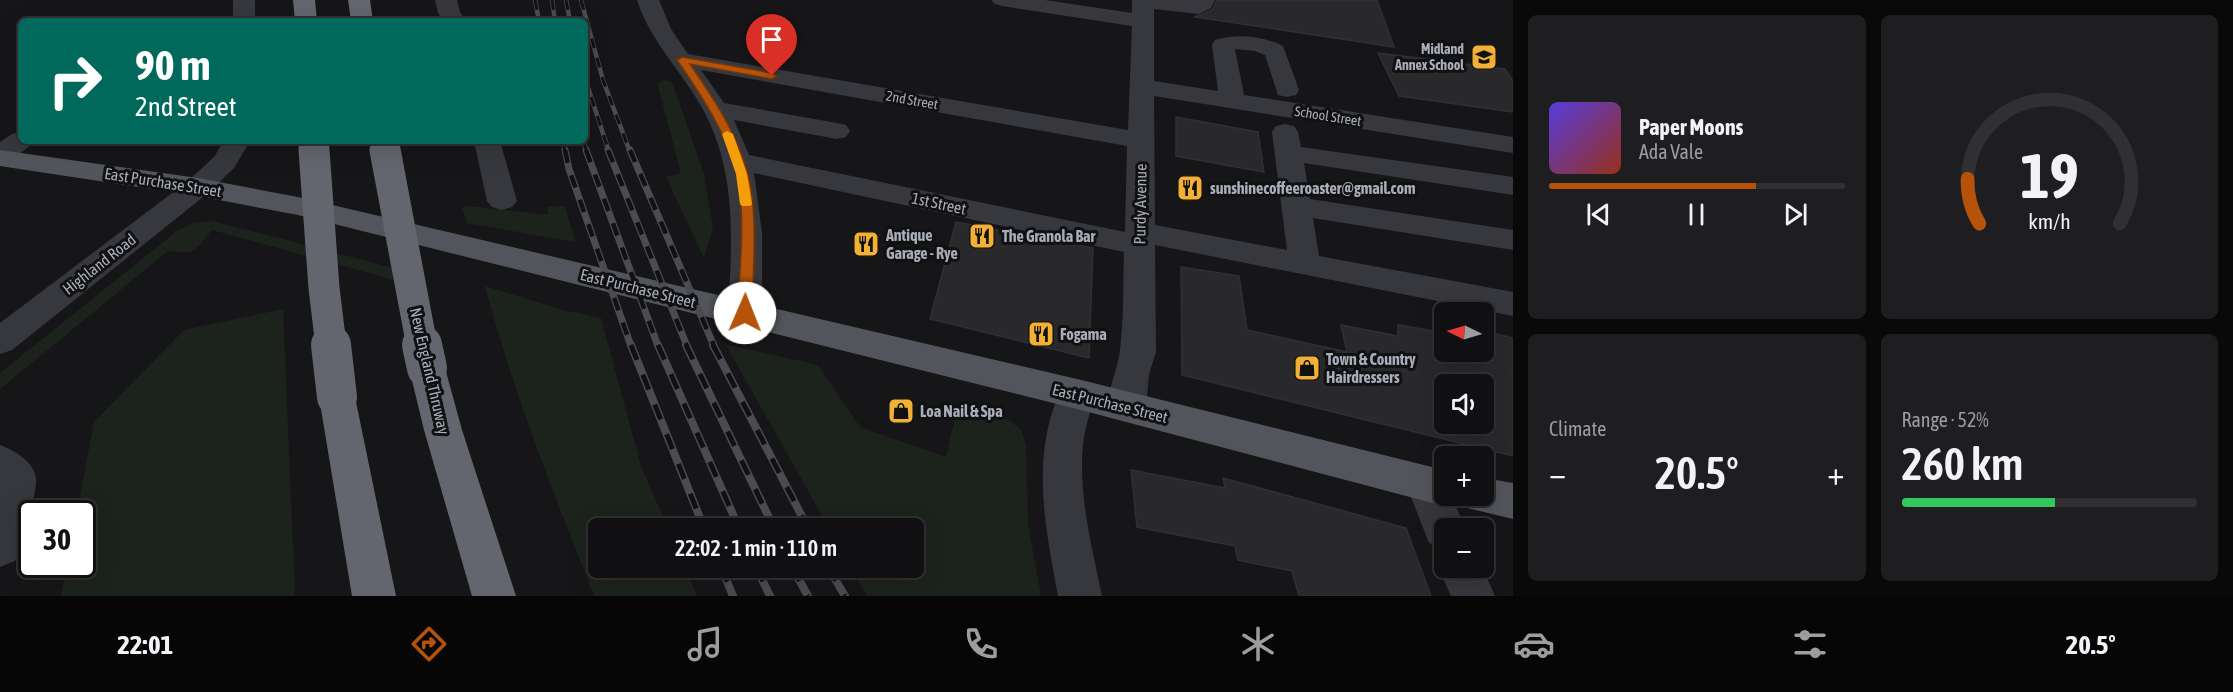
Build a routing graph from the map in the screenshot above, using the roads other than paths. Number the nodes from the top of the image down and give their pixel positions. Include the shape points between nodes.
1 (244, 0) edge
2 (304, 0) edge
3 (446, 0) edge
4 (648, 0) edge
5 (1002, 0) edge
6 (1204, 0) edge
7 (1143, 8) edge
8 (244, 18) edge
9 (306, 18) edge
10 (453, 18) edge
11 (682, 60) junction
12 (1142, 87) junction
13 (1284, 100) junction
14 (1232, 101) junction
15 (716, 109) junction
16 (837, 131) dead end
17 (1141, 140) junction
18 (18, 142) edge
19 (235, 144) edge
20 (313, 144) edge
21 (384, 144) edge
22 (489, 144) edge
23 (1513, 145) edge
24 (1288, 153) junction
25 (0, 156) edge
26 (738, 161) junction
27 (1513, 186) edge
28 (198, 187) junction
29 (502, 201) dead end
30 (1296, 206) junction
31 (1140, 239) junction
32 (1513, 240) edge
33 (1305, 264) junction
34 (1513, 304) edge
35 (745, 313) junction
36 (0, 341) edge
37 (1077, 394) junction
38 (1127, 407) junction
39 (0, 462) edge
40 (1434, 486) edge
41 (1494, 497) edge
42 (1513, 501) edge
43 (0, 547) edge
44 (1465, 578) edge
45 (374, 596) edge
46 (494, 596) edge
47 (1080, 596) edge
48 (1473, 596) edge

1 - 8 street
2 - 9 highway
3 - 10 street
4 - 11 street via 664,35
5 - 7 street
6 - 7 street via 1199,9
7 - 12 street, Purdy Avenue
11 - 15 street
11 - 17 street, 2nd Street
12 - 14 street, School Street
12 - 17 street, Purdy Avenue
13 - 14 street, School Street
13 - 14 street via 1275,51 1230,42 1223,45
13 - 23 street, School Street
13 - 24 street
15 - 16 street
15 - 26 street
17 - 31 street, Purdy Avenue
18 - 25 street
19 - 28 street, Highland Road via 224,162
20 - 45 highway, bridge via 337,397
21 - 46 highway, New England Thruway, bridge via 427,368
22 - 29 street
24 - 27 street
24 - 30 street
25 - 28 main road, East Purchase Street
26 - 31 street, 1st Street
26 - 35 street via 747,221
28 - 35 main road, East Purchase Street via 298,206
28 - 36 street, Highland Road
30 - 32 street
30 - 33 street
31 - 33 street, 1st Street
31 - 38 street, Purdy Avenue via 1138,352
33 - 34 street, 1st Street
35 - 37 main road, East Purchase Street
37 - 38 main road, East Purchase Street
37 - 47 street via 1066,427 1063,486
38 - 40 main road, East Purchase Street
39 - 43 street via 16,478
41 - 42 main road
44 - 48 street

